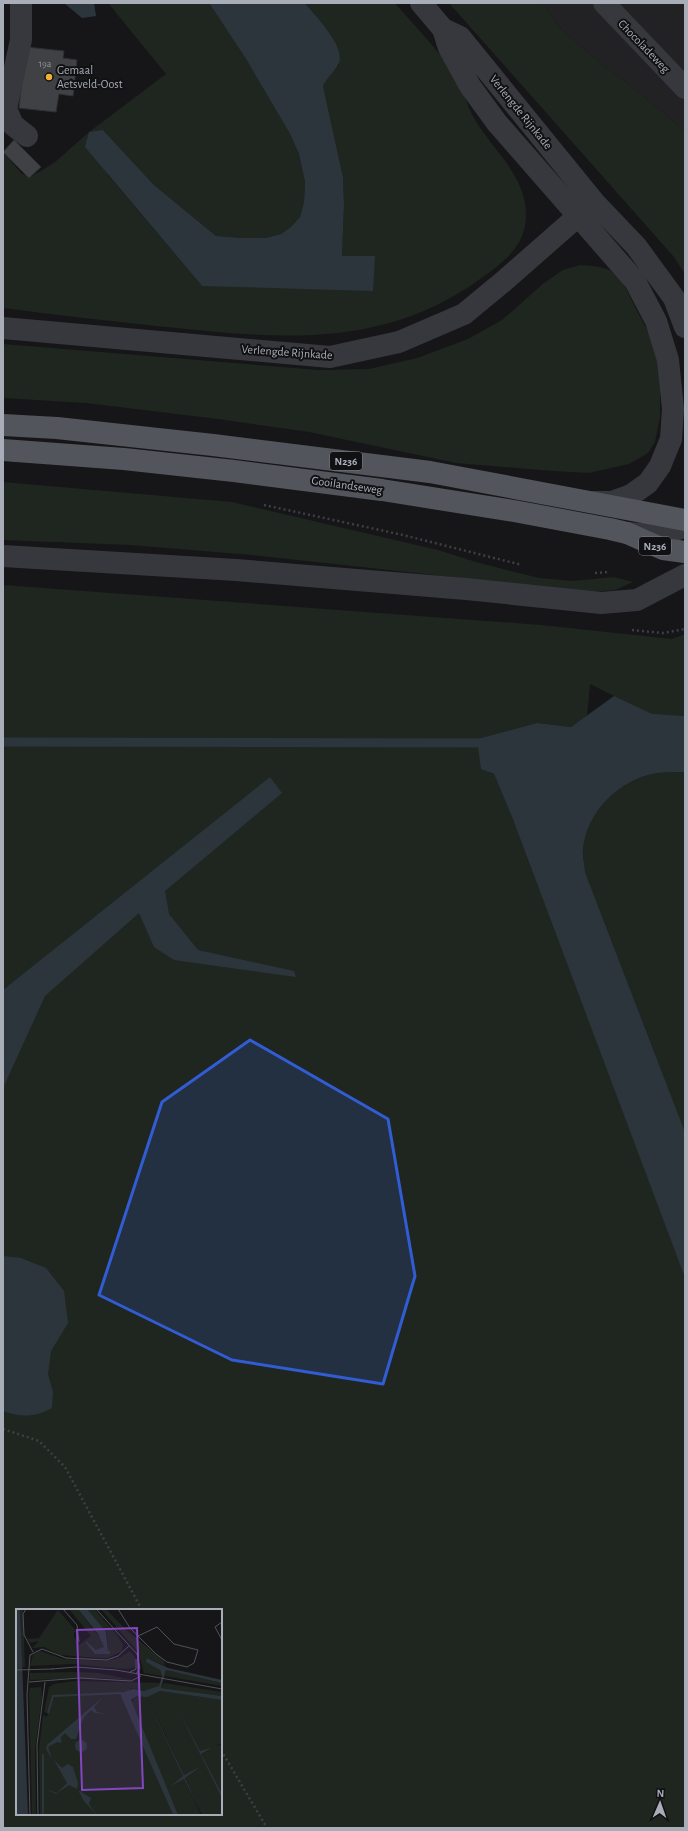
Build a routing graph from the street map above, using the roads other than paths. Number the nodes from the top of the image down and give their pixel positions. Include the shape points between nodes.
1 (20, 3) edge
2 (421, 3) edge
3 (604, 3) edge
4 (443, 29) junction
5 (685, 88) edge
6 (27, 136) dead end
7 (594, 202) junction
8 (578, 217) junction
9 (685, 327) edge
10 (3, 328) edge
11 (3, 425) edge
12 (3, 450) edge
13 (591, 502) junction
14 (685, 520) edge
15 (685, 526) edge
16 (627, 533) junction
17 (685, 552) edge
18 (3, 556) edge
19 (685, 575) edge

1 - 6 street via 21,40 6,108 13,125
2 - 4 street, Verlengde Rijnkade
3 - 5 street, Chocoladeweg
4 - 7 street, Verlengde Rijnkade via 460,37
4 - 8 street, Verlengde Rijnkade via 448,48 492,117
7 - 8 street, Verlengde Rijnkade
7 - 9 street, Verlengde Rijnkade via 636,246 674,298
8 - 10 street, Verlengde Rijnkade via 464,314 399,342 330,358
8 - 13 street, Verlengde Rijnkade via 635,281 656,321 668,360 673,409 671,439 660,466 648,483 632,496 612,502
11 - 13 main road, Gooilandseweg / N236 via 57,428 213,445 430,472
12 - 16 main road, Gooilandseweg / N236 via 124,459 382,490 514,511
13 - 14 main road, Gooilandseweg / N236
15 - 16 street via 673,532 650,535
16 - 17 main road, Gooilandseweg / N236 via 663,549
18 - 19 street via 236,570 601,603 637,600

